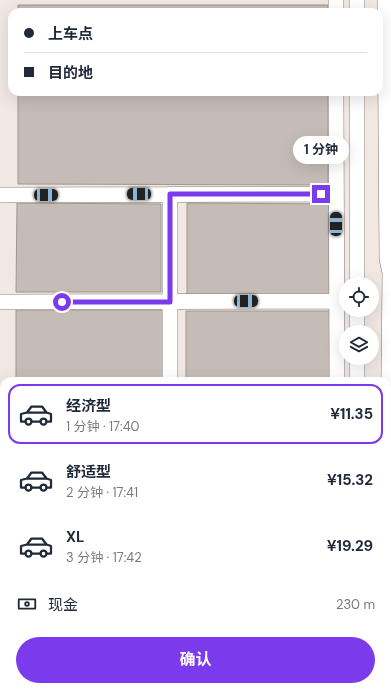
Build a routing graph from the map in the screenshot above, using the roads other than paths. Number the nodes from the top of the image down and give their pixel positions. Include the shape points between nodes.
1 (386, 0) edge
2 (336, 96) edge
3 (357, 96) edge
4 (170, 194) junction
5 (336, 194) junction
6 (0, 195) edge
7 (357, 277) edge
8 (337, 301) junction
9 (0, 302) edge
10 (170, 302) junction
11 (357, 365) edge
12 (170, 377) edge
13 (337, 377) edge
14 (357, 377) edge
15 (389, 377) edge

1 - 15 street
2 - 5 street
3 - 7 street
4 - 5 street
4 - 6 street
4 - 10 street
5 - 8 street
8 - 10 street
8 - 13 street
9 - 10 street
10 - 12 street
11 - 14 street

